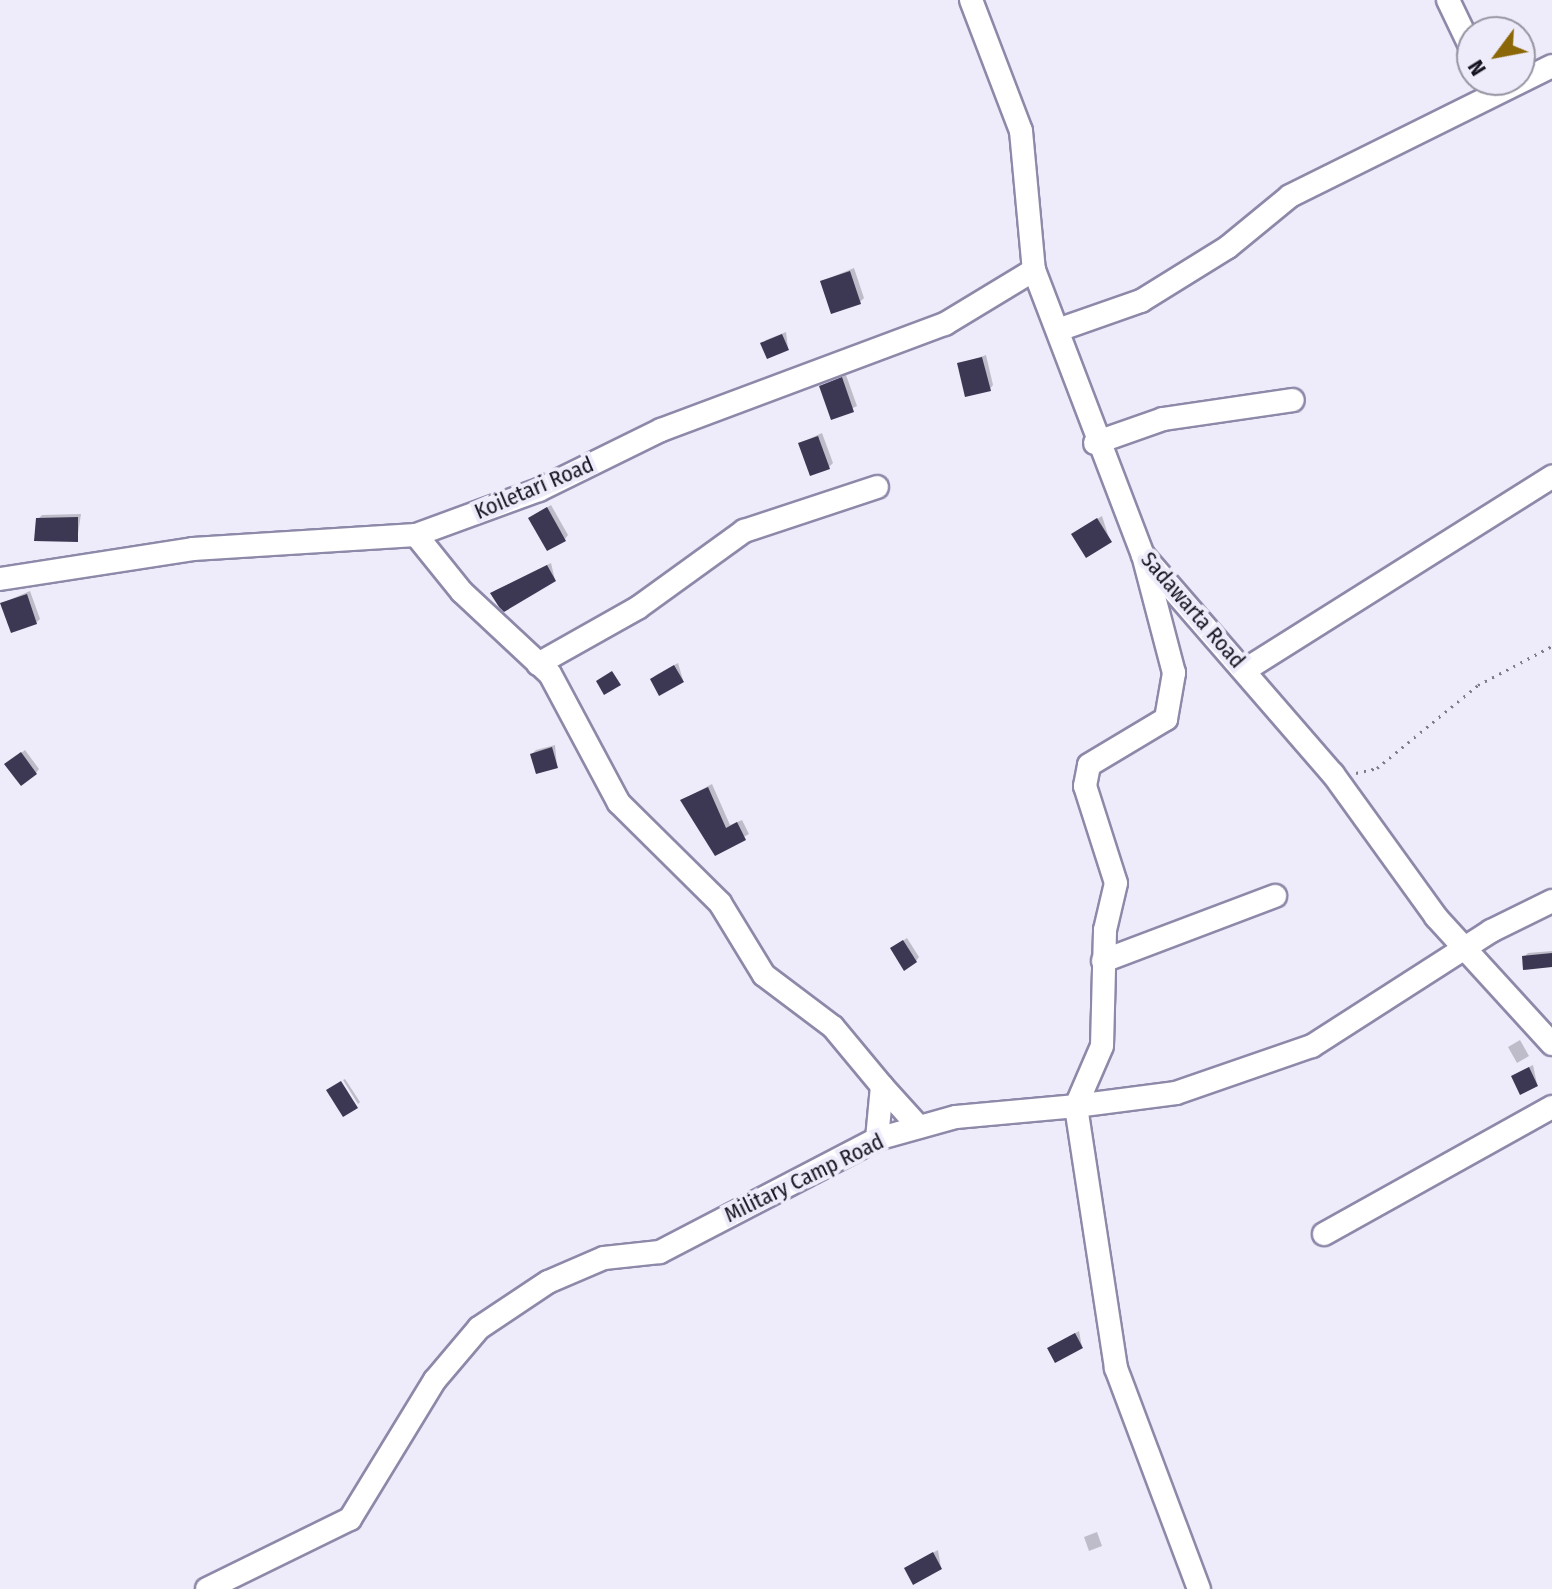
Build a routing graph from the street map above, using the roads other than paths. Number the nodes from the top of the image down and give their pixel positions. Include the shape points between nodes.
1 (971, 0) edge
2 (1476, 96) edge
3 (1034, 270) junction
4 (1058, 330) junction
5 (1293, 400) dead end
6 (1095, 443) junction
7 (1552, 477) edge
8 (877, 487) dead end
9 (416, 535) junction
10 (1143, 555) junction
11 (0, 579) edge
12 (538, 664) junction
13 (1245, 670) junction
14 (1275, 896) dead end
15 (1552, 901) edge
16 (1464, 949) junction
17 (1103, 961) junction
18 (1552, 1044) edge
19 (882, 1086) junction
20 (1076, 1106) junction
21 (1552, 1107) edge
22 (919, 1127) junction
23 (877, 1139) junction
24 (1324, 1234) dead end
25 (207, 1589) edge
26 (1199, 1589) edge

1 - 3 street, Sadawarta Road via 1021,131 1025,238
2 - 4 street via 1290,196 1228,247 1141,301
3 - 4 street, Sadawarta Road
3 - 9 street, Koiletari Road via 945,324 661,430 539,490
4 - 6 street, Sadawarta Road
5 - 6 street via 1163,419
6 - 10 street, Sadawarta Road
7 - 13 street
8 - 12 street via 744,531 639,607
9 - 11 street, Koiletari Road via 193,549
9 - 12 street
10 - 13 street, Sadawarta Road
10 - 17 street via 1174,673 1166,719 1089,765 1085,786 1116,883
12 - 19 street via 619,803 720,903 764,975 833,1027
13 - 16 street, Sadawarta Road via 1333,774
14 - 17 street
15 - 16 street, Military Camp Road
16 - 18 street, Sadawarta Road
16 - 20 street, Military Camp Road via 1312,1046 1176,1093
17 - 20 street via 1102,1046
19 - 22 street
19 - 23 street
20 - 22 street, Military Camp Road
20 - 26 street via 1116,1368
21 - 24 street
22 - 23 street, Military Camp Road
23 - 25 street, Military Camp Road via 660,1252 604,1258 548,1282 479,1328 435,1380 350,1519 243,1565

